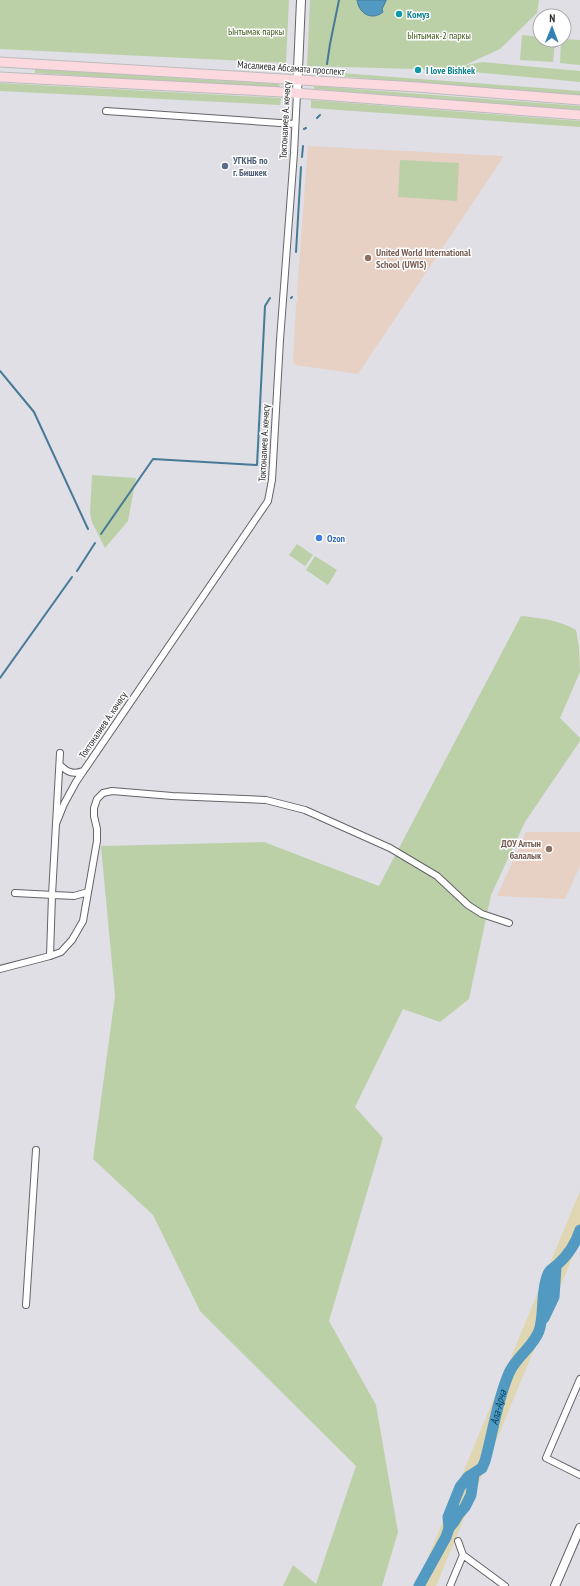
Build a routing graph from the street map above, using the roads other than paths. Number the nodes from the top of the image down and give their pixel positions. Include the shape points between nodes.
1 (301, 0) edge
2 (0, 62) edge
3 (28, 63) junction
4 (0, 77) edge
5 (27, 78) junction
6 (298, 79) junction
7 (297, 93) junction
8 (580, 100) edge
9 (106, 111) dead end
10 (580, 115) edge
11 (295, 124) junction
12 (60, 753) dead end
13 (60, 765) junction
14 (83, 771) junction
15 (56, 824) junction
16 (88, 892) junction
17 (15, 893) dead end
18 (52, 895) junction
19 (509, 923) dead end
20 (50, 956) junction
21 (0, 969) edge
22 (36, 1150) dead end
23 (26, 1305) dead end
24 (580, 1378) edge
25 (580, 1474) edge
26 (580, 1528) edge
27 (458, 1542) dead end
28 (463, 1555) junction
29 (450, 1586) edge
30 (505, 1586) edge
31 (555, 1586) edge

1 - 6 main road, Токтоналиев А. көчөсү
2 - 3 main road, Масалиева Абсамата проспект
3 - 5 main road
3 - 6 main road, Масалиева Абсамата проспект
4 - 5 main road
5 - 7 main road
6 - 7 main road, Токтоналиев А. көчөсү
6 - 8 main road, Масалиева Абсамата проспект
7 - 10 main road
7 - 11 street, Токтоналиев А. көчөсү
9 - 11 street
11 - 14 street, Токтоналиев А. көчөсү via 272,480 268,501
12 - 13 street
13 - 14 street via 69,773
13 - 15 street
14 - 15 street, Токтоналиев А. көчөсү via 69,793
15 - 18 street
16 - 18 street via 74,896
16 - 19 street via 97,841 94,808 102,793 112,791 266,800 305,810 390,848 436,876 482,914
16 - 20 street via 83,920 78,930 61,952
17 - 18 street
18 - 20 street
20 - 21 street
22 - 23 street
24 - 25 street via 546,1458
26 - 31 main road
27 - 28 street
28 - 29 street
28 - 30 street

